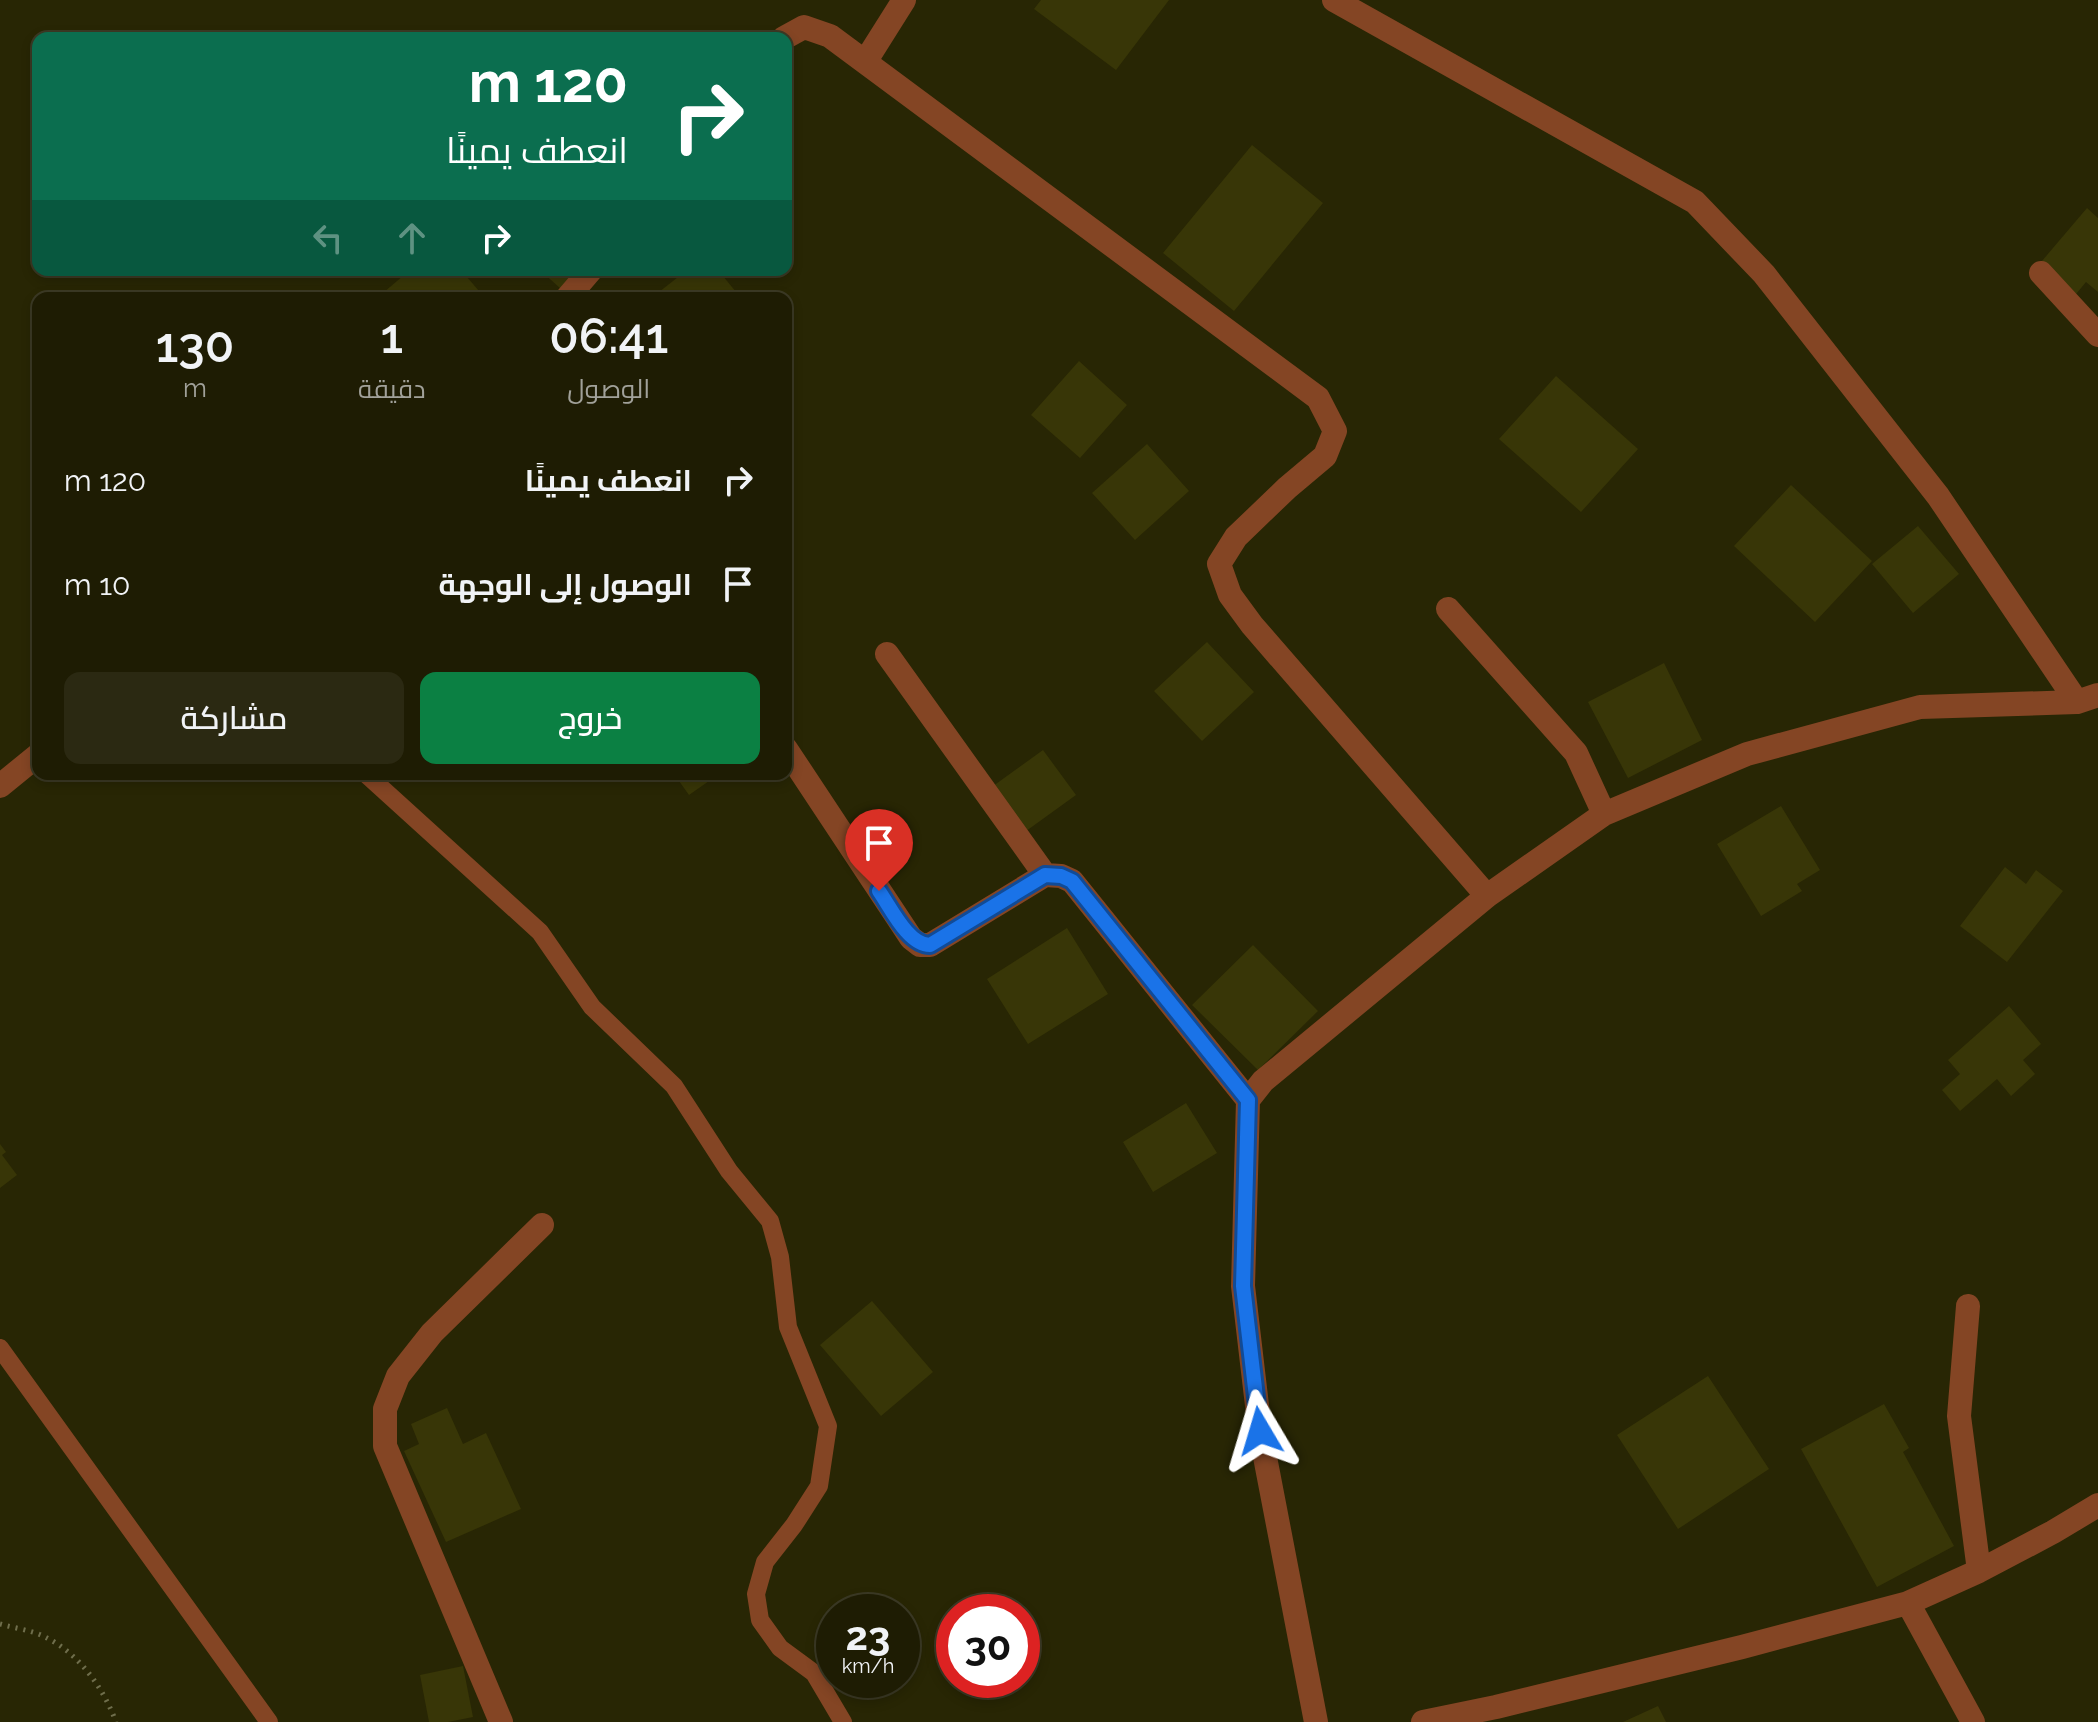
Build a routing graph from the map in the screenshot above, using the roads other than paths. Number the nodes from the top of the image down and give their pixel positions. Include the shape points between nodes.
1 (904, 0) edge
2 (1334, 0) edge
3 (792, 34) edge
4 (865, 62) junction
5 (2041, 273) dead end
6 (586, 276) edge
7 (572, 292) edge
8 (2098, 335) edge
9 (1448, 609) dead end
10 (887, 654) dead end
11 (2088, 699) edge
12 (792, 758) edge
13 (32, 760) edge
14 (373, 780) edge
15 (0, 786) edge
16 (1604, 814) junction
17 (1045, 875) junction
18 (1487, 896) junction
19 (1248, 1100) junction
20 (542, 1225) dead end
21 (1968, 1306) dead end
22 (0, 1348) edge
23 (2098, 1505) edge
24 (1979, 1571) junction
25 (1908, 1603) junction
26 (1497, 1714) edge
27 (269, 1722) edge
28 (501, 1722) edge
29 (843, 1722) edge
30 (1316, 1722) edge
31 (1423, 1722) edge
32 (1973, 1722) edge

1 - 4 street
2 - 11 street via 1695,202 1764,274
3 - 4 street via 804,27 830,36
4 - 18 street via 1318,398 1335,431 1325,456 1236,537 1219,564 1230,595 1252,625
5 - 8 street
6 - 7 street
9 - 16 street via 1576,753
10 - 17 street
11 - 16 street via 1920,707 1747,754
12 - 17 street via 920,945 930,945
13 - 15 street
14 - 29 lane via 540,932 592,1007 674,1086 729,1171 770,1221 788,1327 828,1426 819,1486 765,1562 756,1594 760,1620 780,1648 814,1673
16 - 18 street
17 - 19 street via 1072,881
18 - 19 street via 1263,1081
19 - 30 street via 1243,1286 1260,1431
20 - 28 street via 432,1333 398,1376 385,1409 385,1446
21 - 24 street via 1959,1416
22 - 27 lane
23 - 24 street
24 - 25 street
25 - 26 street
25 - 32 street
26 - 31 street

